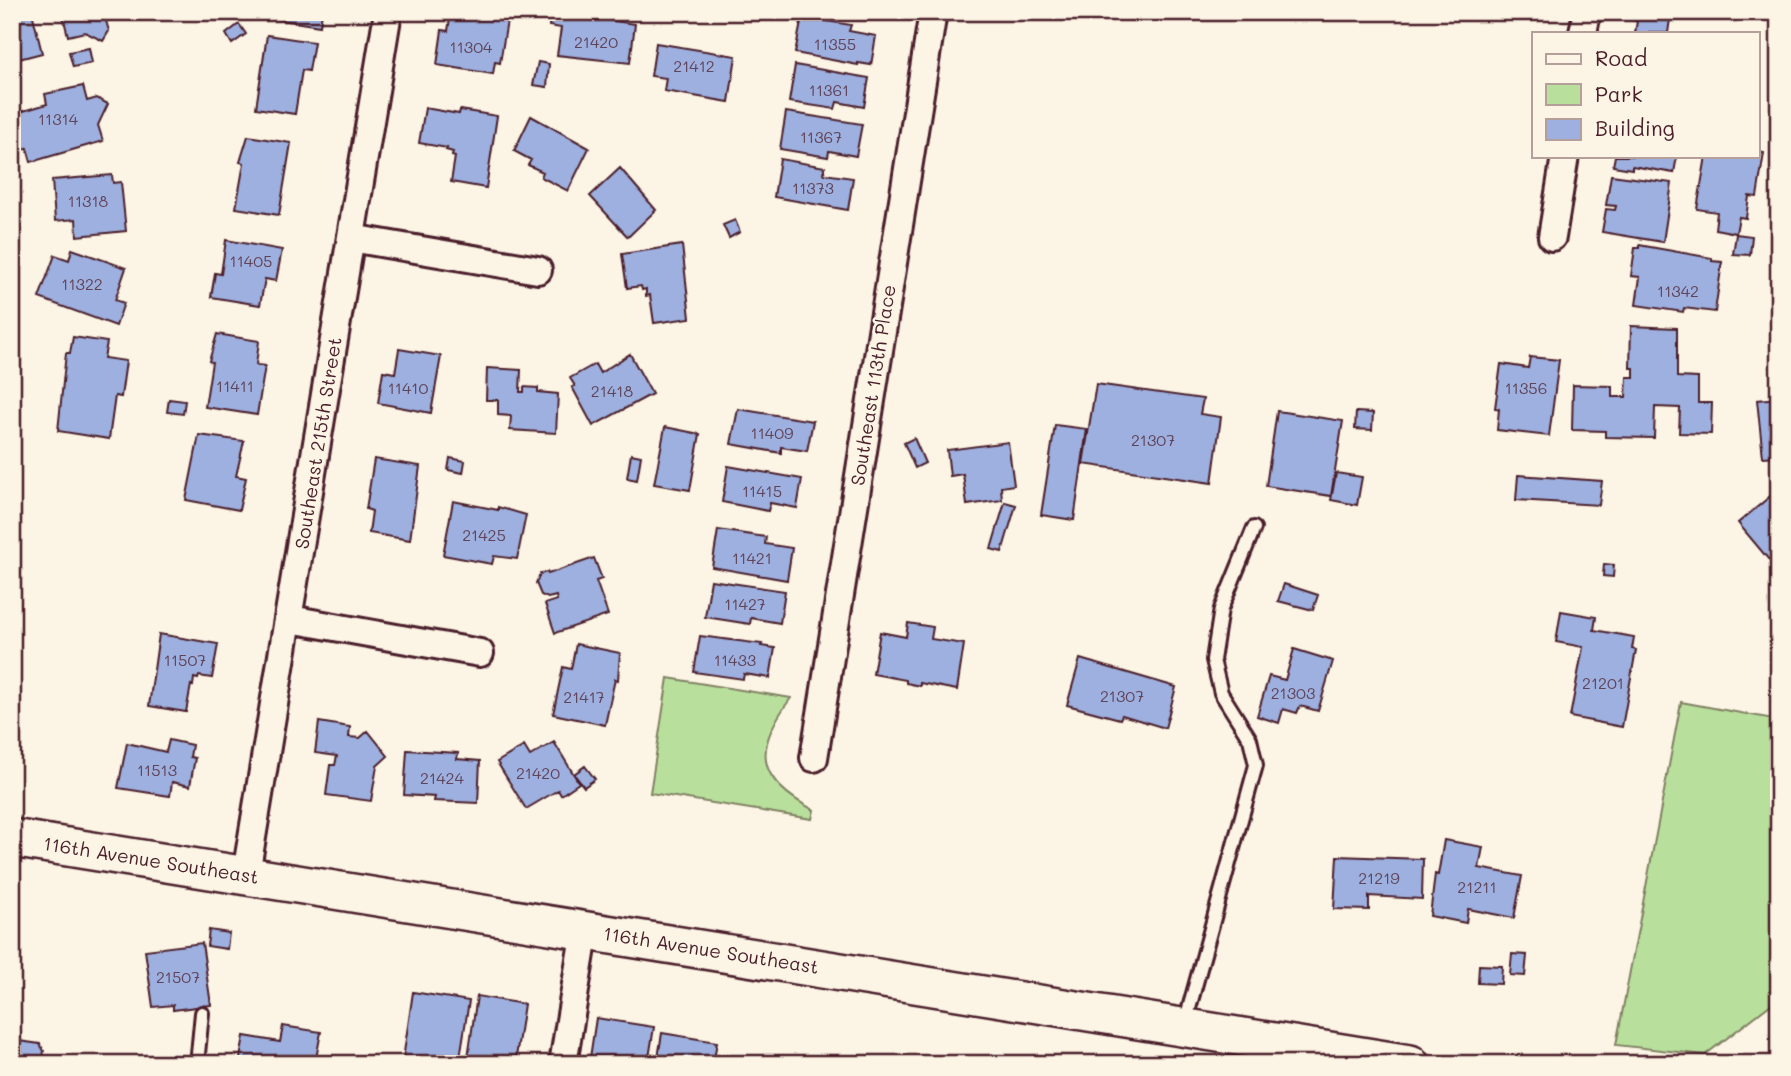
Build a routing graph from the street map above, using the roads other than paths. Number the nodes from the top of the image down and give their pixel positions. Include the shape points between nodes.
1 (388, 12) edge
2 (933, 12) edge
3 (1587, 12) edge
4 (1583, 32) edge
5 (1565, 158) edge
6 (1552, 237) dead end
7 (351, 238) junction
8 (538, 270) dead end
9 (1254, 528) dead end
10 (290, 619) junction
11 (480, 653) dead end
12 (814, 758) dead end
13 (12, 838) edge
14 (246, 874) junction
15 (585, 929) junction
16 (202, 1013) dead end
17 (1184, 1027) junction
18 (197, 1064) edge
19 (564, 1064) edge
20 (1410, 1064) edge

1 - 7 street, Southeast 215th Street
2 - 12 street, Southeast 113th Place
3 - 4 street
5 - 6 street
7 - 8 street
7 - 10 street, Southeast 215th Street
9 - 17 lane via 1222,609 1213,660 1221,693 1250,739 1256,765
10 - 11 street
10 - 14 street, Southeast 215th Street
13 - 14 main road, 116th Avenue Southeast
14 - 15 main road, 116th Avenue Southeast
15 - 17 main road, 116th Avenue Southeast
15 - 19 street
16 - 18 lane
17 - 20 main road, 116th Avenue Southeast

